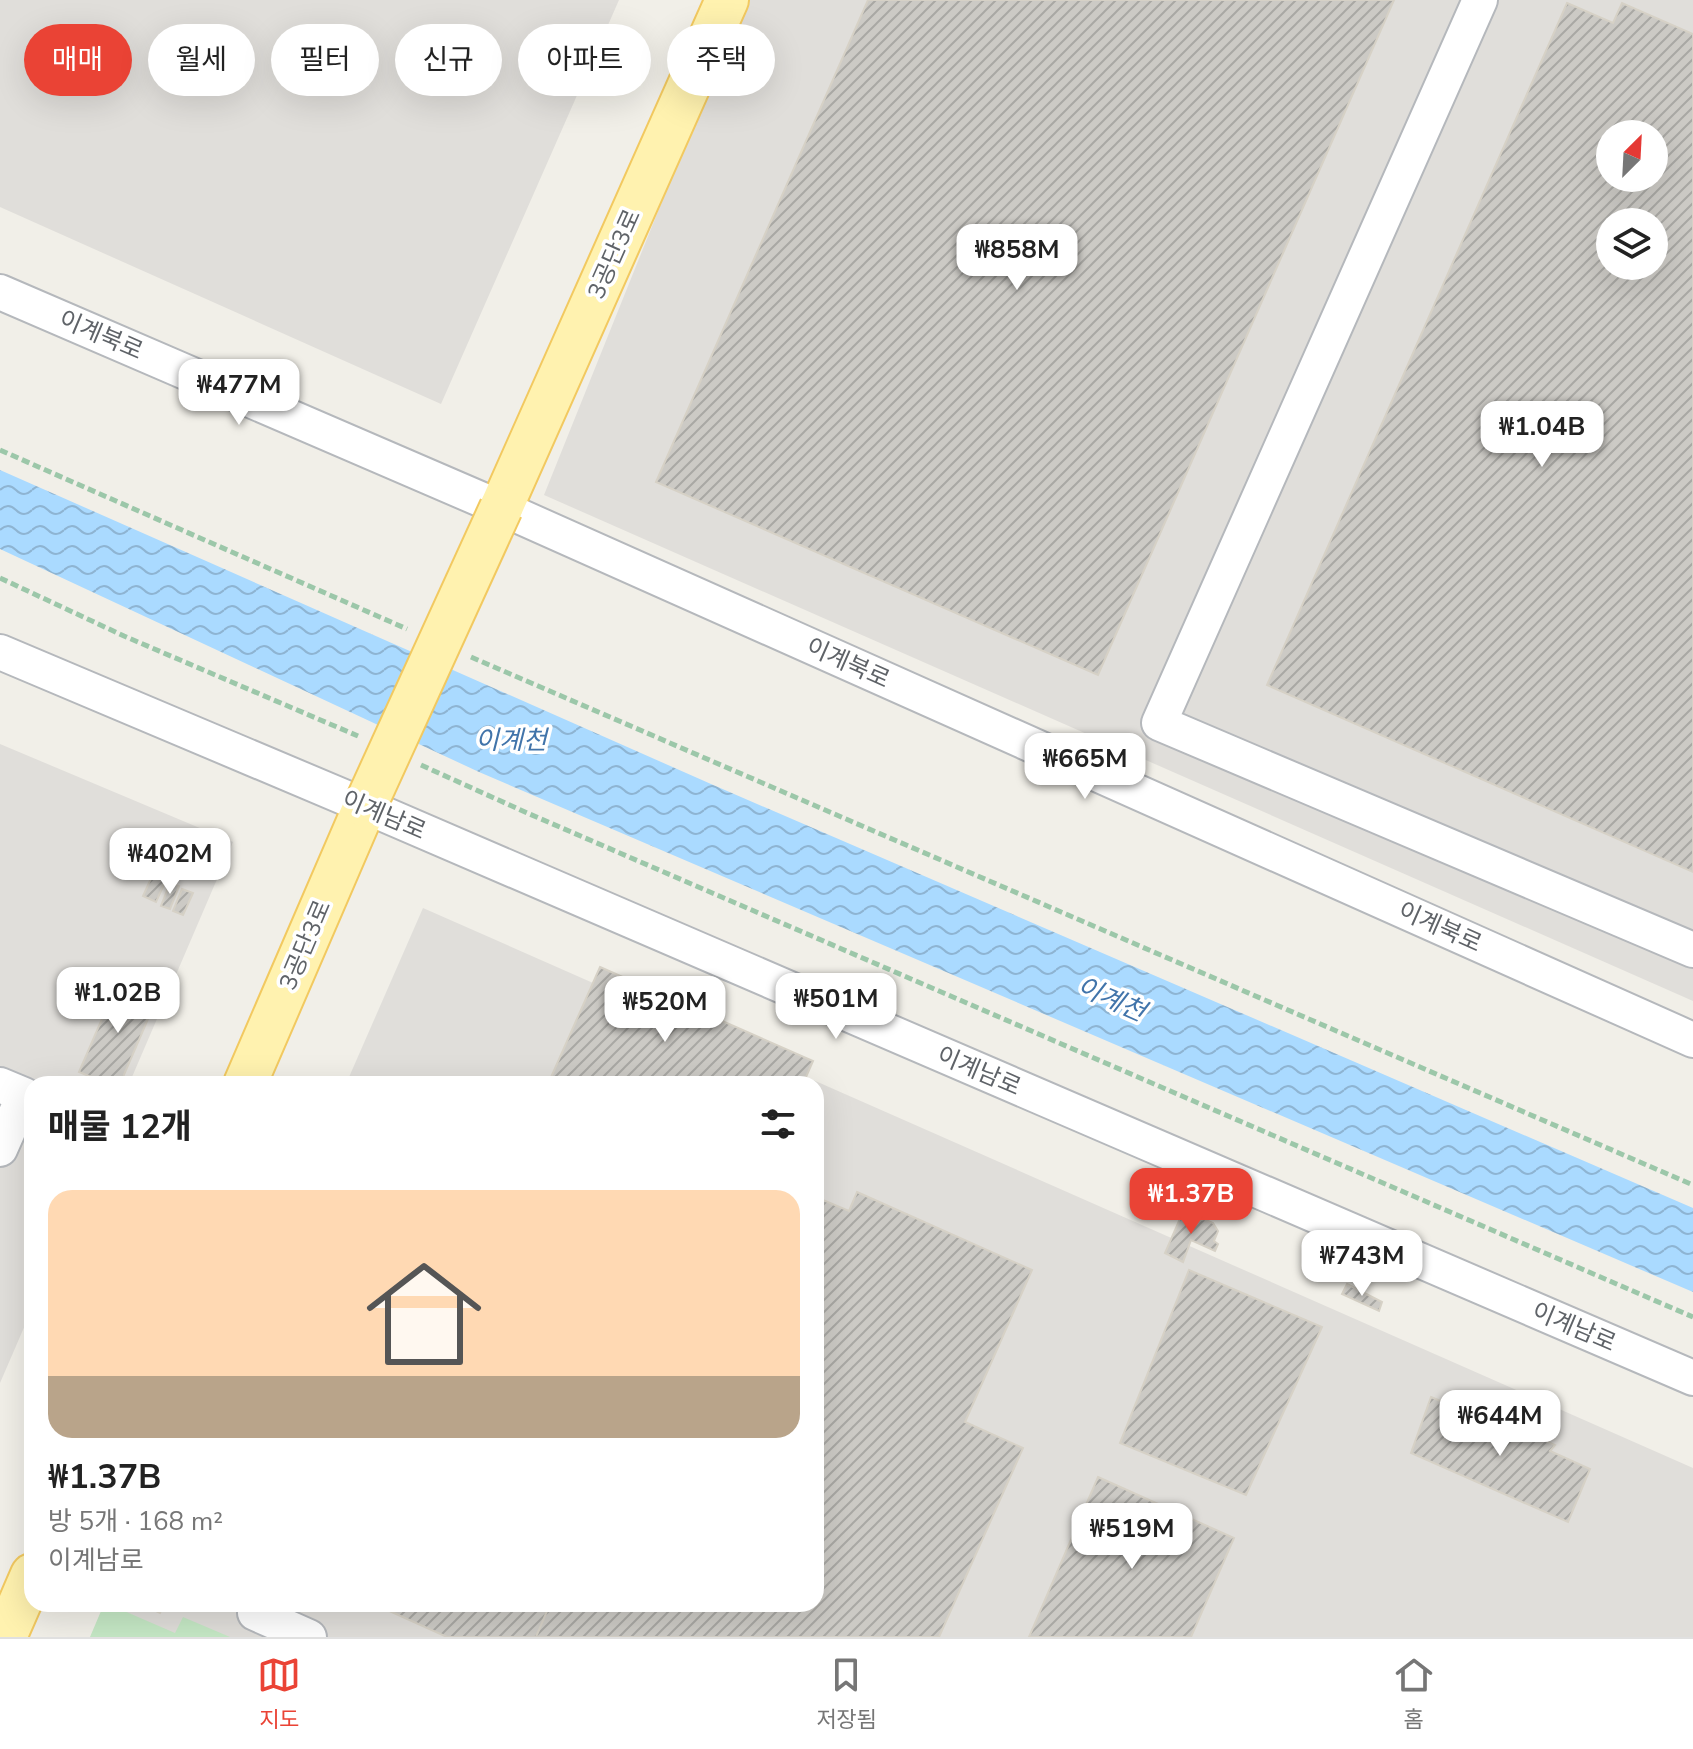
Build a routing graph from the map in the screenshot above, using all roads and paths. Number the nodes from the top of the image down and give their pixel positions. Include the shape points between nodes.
1 (727, 0) edge
2 (1480, 0) edge
3 (0, 292) edge
4 (0, 450) edge
5 (501, 508) junction
6 (0, 578) edge
7 (410, 630) dead end
8 (0, 652) edge
9 (469, 656) dead end
10 (362, 738) dead end
11 (417, 763) dead end
12 (365, 806) junction
13 (1693, 950) edge
14 (1693, 1040) edge
15 (248, 1076) edge
16 (0, 1085) edge
17 (0, 1149) edge
18 (1693, 1185) edge
19 (1693, 1317) edge
20 (1693, 1378) edge
21 (24, 1593) edge
22 (255, 1612) edge
23 (5, 1637) edge
24 (309, 1637) edge

1 - 5 main road, 3공단3로
2 - 13 street via 1159,723
3 - 5 street, 이계북로
4 - 7 path
5 - 12 main road, 3공단3로, bridge
5 - 14 street, 이계북로
6 - 10 path
8 - 12 street, 이계남로
9 - 18 path
11 - 19 path
12 - 15 main road, 3공단3로
12 - 20 street, 이계남로
16 - 17 street via 24,1095
21 - 23 main road
22 - 24 street

